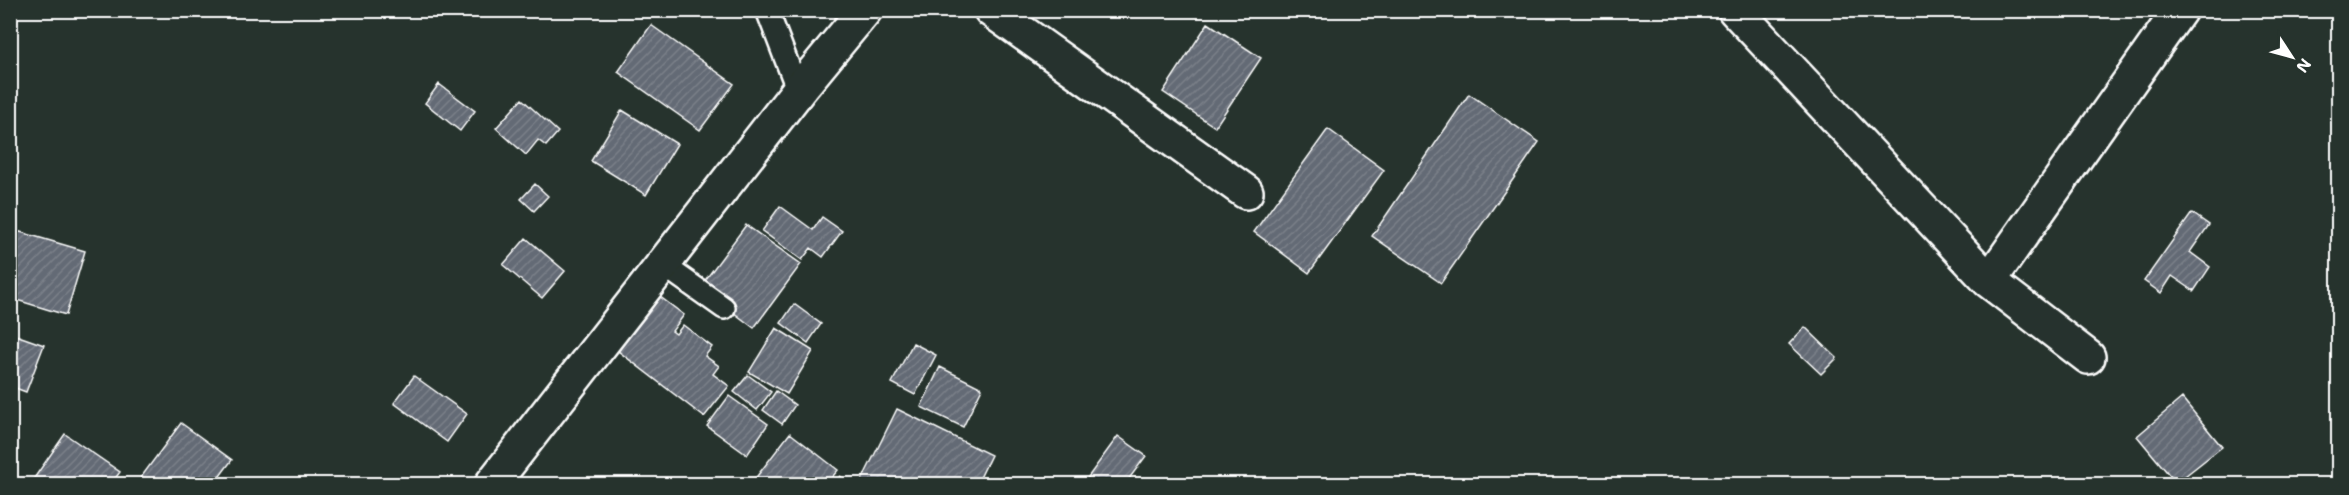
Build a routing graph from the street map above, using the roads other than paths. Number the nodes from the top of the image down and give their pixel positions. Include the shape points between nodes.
1 (767, 10) edge
2 (865, 10) edge
3 (991, 10) edge
4 (1735, 10) edge
5 (2180, 10) edge
6 (798, 91) junction
7 (1246, 192) dead end
8 (663, 264) junction
9 (1989, 281) junction
10 (724, 308) dead end
11 (2088, 357) dead end
12 (492, 484) edge

1 - 6 lane
2 - 6 street
3 - 7 street
4 - 9 street
5 - 9 street
6 - 8 street
8 - 10 lane
8 - 12 street
9 - 11 street

